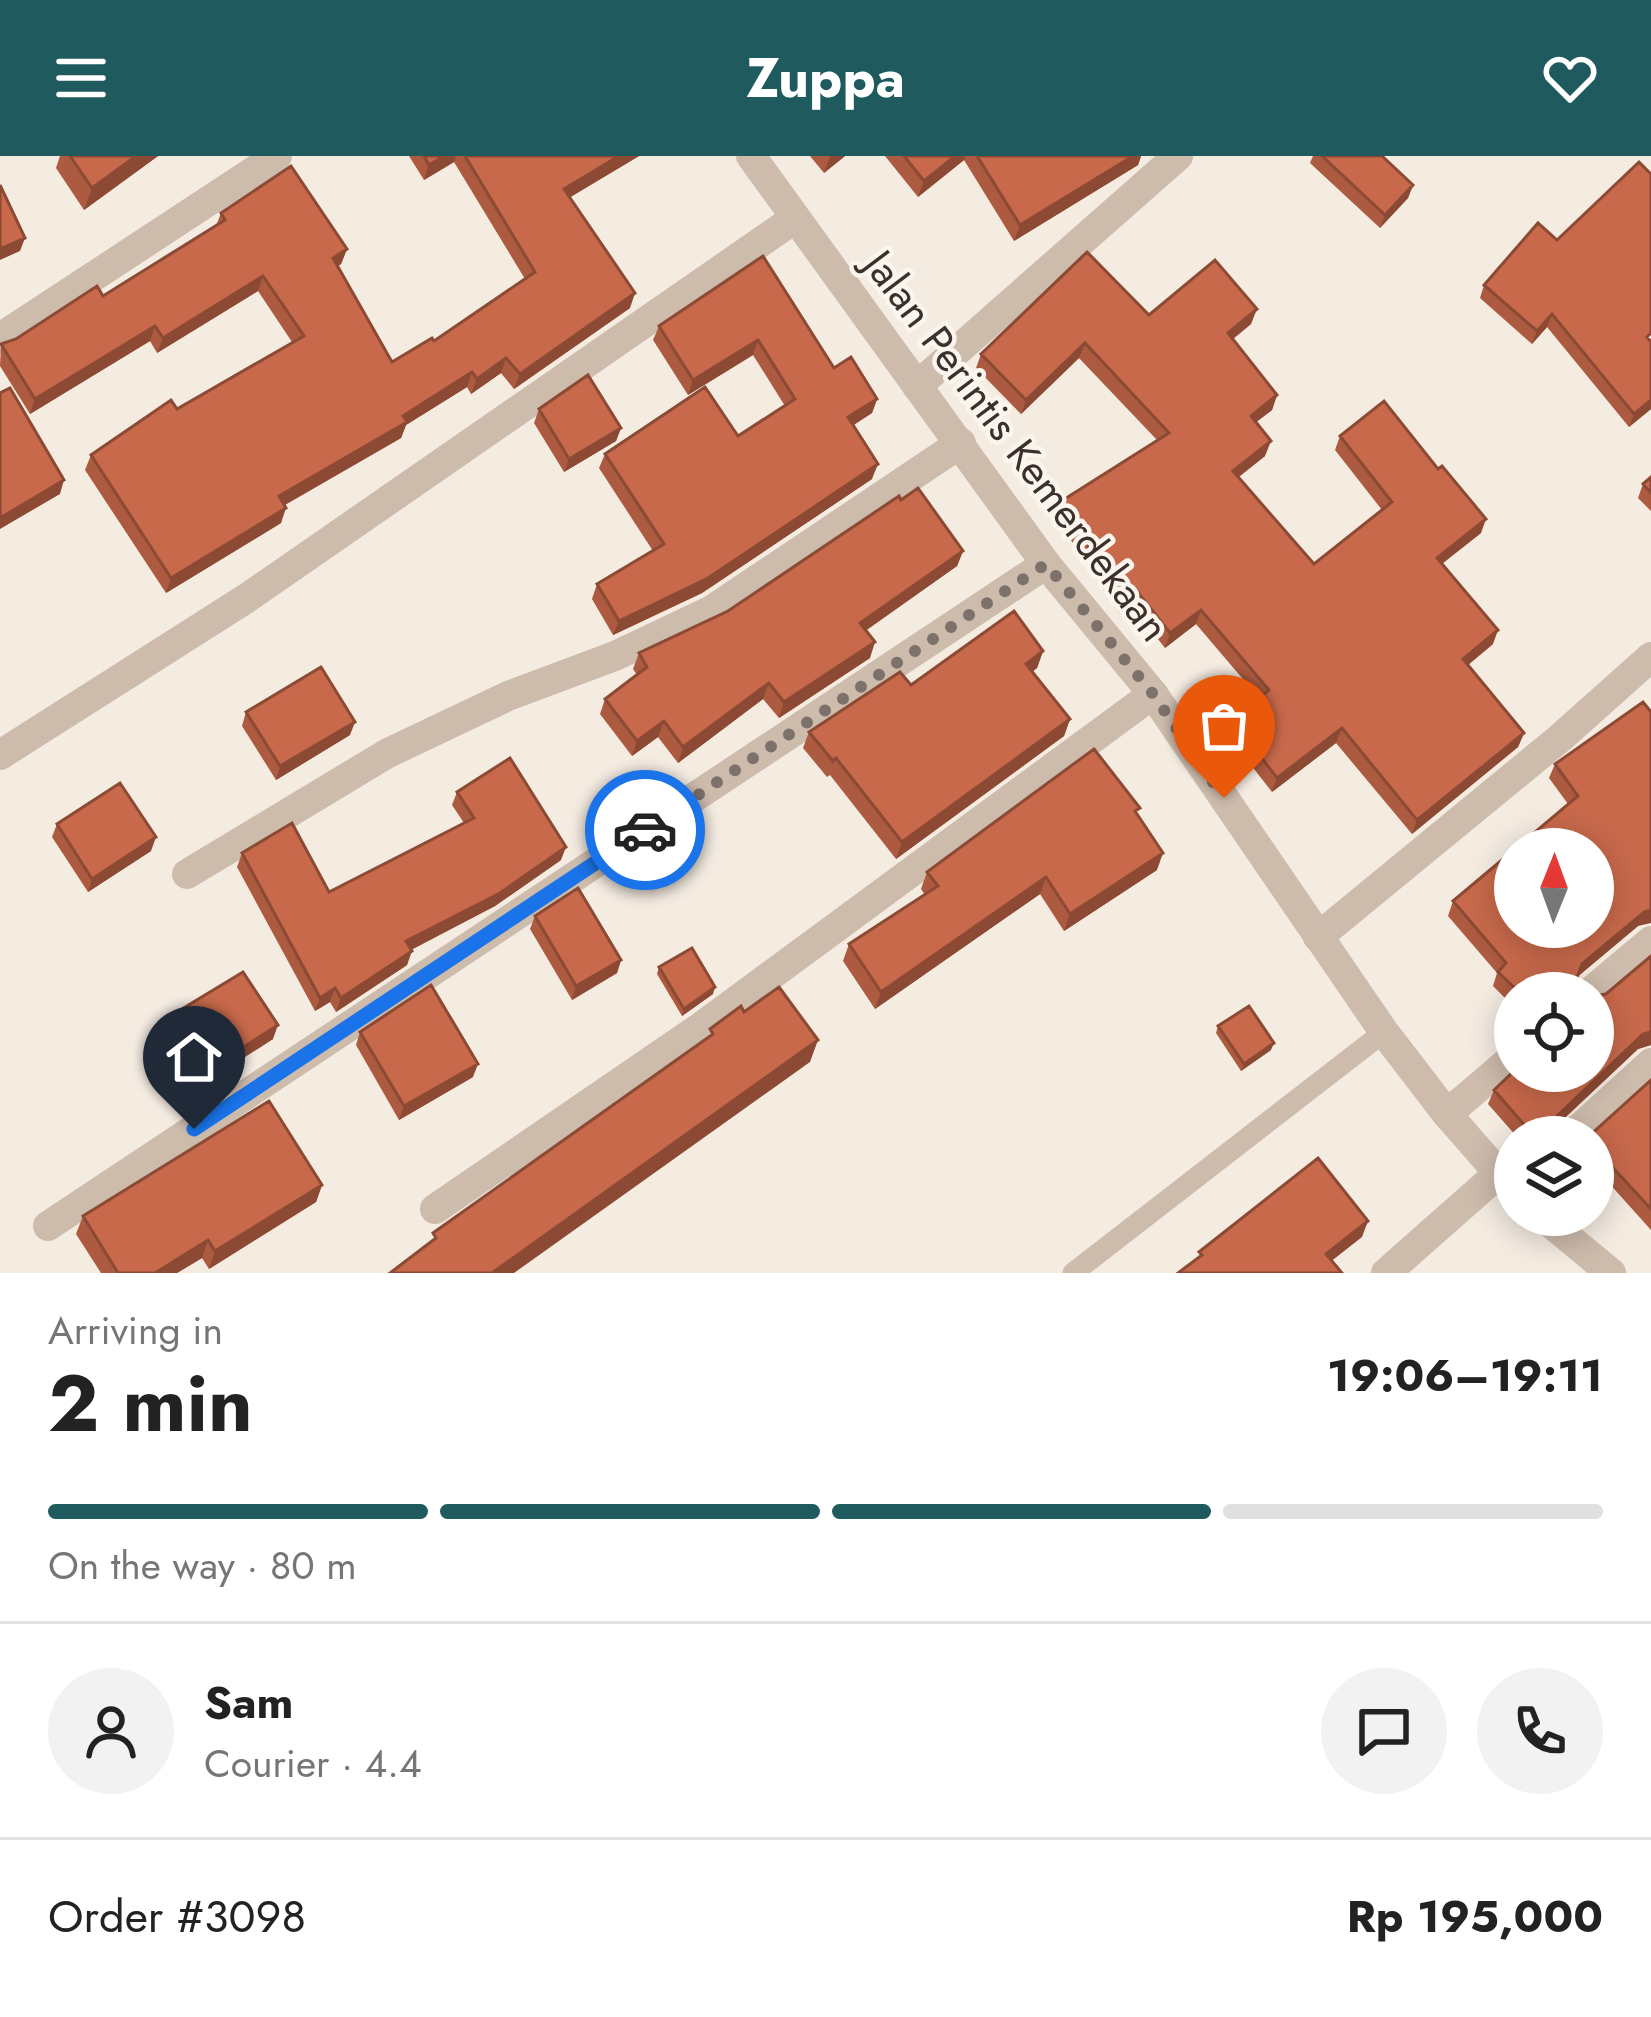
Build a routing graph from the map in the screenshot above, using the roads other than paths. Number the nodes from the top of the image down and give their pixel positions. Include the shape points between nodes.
1 (277, 156) edge
2 (751, 156) edge
3 (1178, 156) edge
4 (794, 218) junction
5 (0, 338) edge
6 (917, 386) junction
7 (962, 443) junction
8 (1046, 564) junction
9 (1651, 656) edge
10 (1153, 694) junction
11 (0, 755) edge
12 (187, 874) dead end
13 (1318, 937) junction
14 (1651, 940) edge
15 (1614, 972) edge
16 (1384, 1032) junction
17 (1651, 1064) edge
18 (1494, 1074) edge
19 (1447, 1114) junction
20 (1593, 1116) edge
21 (1494, 1167) edge
22 (1494, 1196) edge
23 (435, 1209) dead end
24 (48, 1226) dead end
25 (1566, 1236) edge
26 (1073, 1273) edge
27 (1386, 1273) edge
28 (1611, 1273) edge

1 - 5 street
2 - 4 street, Jalan Perintis Kemerdekaan
3 - 6 street
4 - 6 street, Jalan Perintis Kemerdekaan
4 - 11 street via 248,598
6 - 7 street, Jalan Perintis Kemerdekaan
7 - 8 street, Jalan Perintis Kemerdekaan
7 - 12 street via 712,610 388,754
8 - 10 street, Jalan Perintis Kemerdekaan
8 - 24 street
9 - 13 street
10 - 13 street, Jalan Perintis Kemerdekaan
10 - 23 street via 698,1029
13 - 16 street, Jalan Perintis Kemerdekaan
14 - 15 street
16 - 19 street, Jalan Perintis Kemerdekaan
16 - 26 lane
17 - 20 street
18 - 19 street
19 - 21 street, Jalan Perintis Kemerdekaan
22 - 27 street
25 - 28 street

